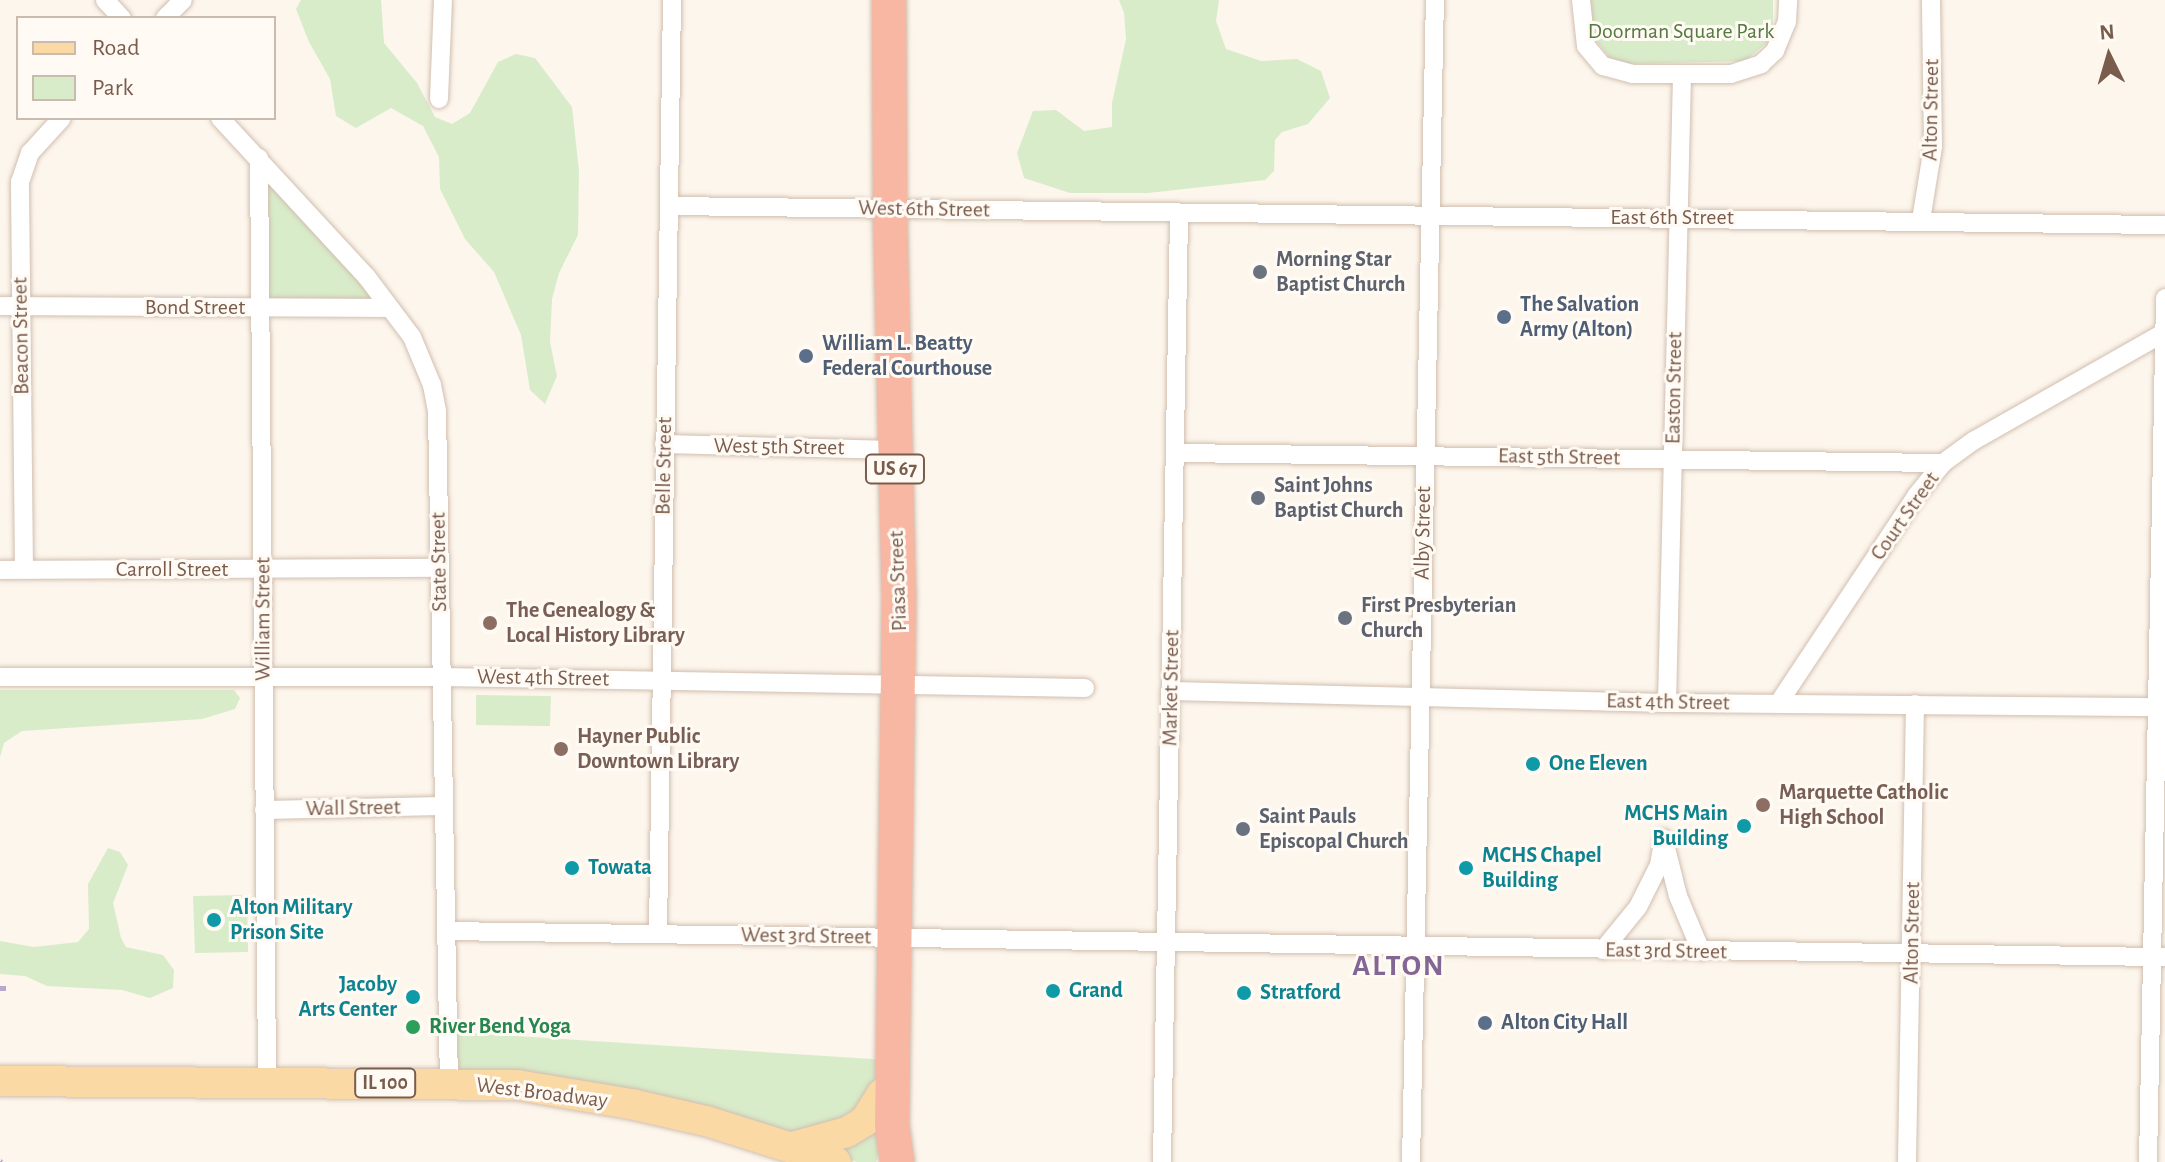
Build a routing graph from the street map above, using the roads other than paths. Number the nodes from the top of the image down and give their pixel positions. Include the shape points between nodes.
1 (105, 0) edge
2 (183, 0) edge
3 (443, 0) edge
4 (672, 0) edge
5 (889, 0) edge
6 (1435, 0) edge
7 (1581, 0) edge
8 (1788, 0) edge
9 (1931, 0) edge
10 (120, 16) edge
11 (167, 16) edge
12 (1682, 74) junction
13 (439, 99) dead end
14 (60, 120) edge
15 (222, 120) edge
16 (259, 158) junction
17 (669, 206) junction
18 (890, 209) junction
19 (1179, 213) junction
20 (1431, 216) junction
21 (1678, 218) junction
22 (1921, 220) junction
23 (2165, 225) edge
24 (2165, 298) edge
25 (0, 306) edge
26 (20, 306) junction
27 (260, 308) junction
28 (390, 308) junction
29 (2165, 332) edge
30 (664, 444) junction
31 (894, 450) junction
32 (1176, 453) junction
33 (1425, 456) junction
34 (1672, 458) junction
35 (1943, 463) junction
36 (2163, 468) edge
37 (439, 568) junction
38 (24, 569) junction
39 (0, 570) edge
40 (262, 571) junction
41 (263, 676) junction
42 (0, 677) edge
43 (441, 677) junction
44 (660, 679) junction
45 (899, 686) junction
46 (1085, 688) dead end
47 (1171, 691) junction
48 (1419, 698) junction
49 (1667, 703) junction
50 (1778, 704) junction
51 (1915, 704) junction
52 (2160, 707) edge
53 (442, 806) junction
54 (264, 810) junction
55 (446, 931) junction
56 (658, 932) junction
57 (894, 937) junction
58 (1167, 944) junction
59 (1415, 947) junction
60 (1603, 950) junction
61 (1701, 951) junction
62 (1912, 954) junction
63 (2158, 957) edge
64 (0, 1081) edge
65 (267, 1081) junction
66 (449, 1084) junction
67 (893, 1086) junction
68 (793, 1147) junction
69 (836, 1162) edge
70 (897, 1162) edge
71 (1162, 1162) edge
72 (1411, 1162) edge
73 (1907, 1162) edge
74 (2148, 1162) edge

1 - 10 street
2 - 11 street
3 - 13 street
4 - 17 street, Belle Street
5 - 18 highway, Piasa Street / US 67
6 - 20 street, Alby Street
7 - 12 street via 1586,46 1603,66 1632,74
8 - 12 street via 1783,37 1775,51 1731,74
9 - 22 street, Alton Street via 1933,147
12 - 21 street, Easton Street
14 - 26 street, Beacon Street via 23,167
15 - 16 street, State Street
16 - 27 street, William Street
16 - 28 street, State Street
17 - 18 street, West 6th Street
17 - 30 street, Belle Street
18 - 19 street, West 6th Street
18 - 31 highway, Piasa Street / US 67
19 - 20 street, East 6th Street
19 - 32 street, Market Street
20 - 21 street, East 6th Street
20 - 33 street, Alby Street
21 - 22 street, East 6th Street
21 - 34 street, Easton Street
22 - 23 street, East 6th Street
24 - 29 street
25 - 26 street, Bond Street
26 - 27 street, Bond Street
26 - 38 street, Beacon Street
27 - 28 street, Bond Street
27 - 40 street, William Street
28 - 37 street, State Street via 412,337 437,411
29 - 35 street, Court Street
29 - 36 street
30 - 31 street, West 5th Street
30 - 44 street, Belle Street
31 - 45 highway, Piasa Street / US 67
32 - 33 street, East 5th Street
32 - 47 street, Market Street
33 - 34 street, East 5th Street
33 - 48 street, Alby Street
34 - 35 street, East 5th Street
34 - 49 street, Easton Street
35 - 50 street, Court Street
36 - 52 street
37 - 40 street, Carroll Street
37 - 43 street, State Street
38 - 39 street, Carroll Street
38 - 40 street, Carroll Street
40 - 41 street, William Street
41 - 42 street, West 4th Street
41 - 43 street, West 4th Street
41 - 54 street, William Street
43 - 44 street, West 4th Street
43 - 53 street, State Street
44 - 45 street, West 4th Street
44 - 56 street, Belle Street
45 - 46 street, West 4th Street
45 - 57 highway, Piasa Street / US 67
47 - 48 street, East 4th Street
47 - 58 street, Market Street
48 - 49 street, East 4th Street
48 - 59 street, Alby Street
49 - 50 street, East 4th Street
50 - 51 street, East 4th Street
51 - 52 street, East 4th Street
51 - 62 street, Alton Street
52 - 63 street
53 - 54 street, Wall Street
53 - 55 street, State Street
54 - 65 street, William Street
55 - 56 street, West 3rd Street
55 - 66 street, State Street
56 - 57 street, West 3rd Street
57 - 58 street, West 3rd Street
57 - 67 highway, Piasa Street / US 67
58 - 59 street, East 3rd Street
58 - 71 street, Market Street
59 - 60 street, East 3rd Street
59 - 72 street, Alby Street
60 - 61 street, East 3rd Street
60 - 61 street via 1638,907 1659,865 1664,838 1678,896
61 - 62 street, East 3rd Street
62 - 63 street, East 3rd Street
62 - 73 street, Alton Street
63 - 74 street
64 - 65 main road, West Broadway / IL 100
65 - 66 main road, West Broadway / IL 100
66 - 68 main road, West Broadway / IL 100 via 517,1085 631,1104
67 - 68 main road via 865,1121 847,1132
67 - 70 highway, Piasa Street / US 67
68 - 69 main road, West Broadway / IL 100

